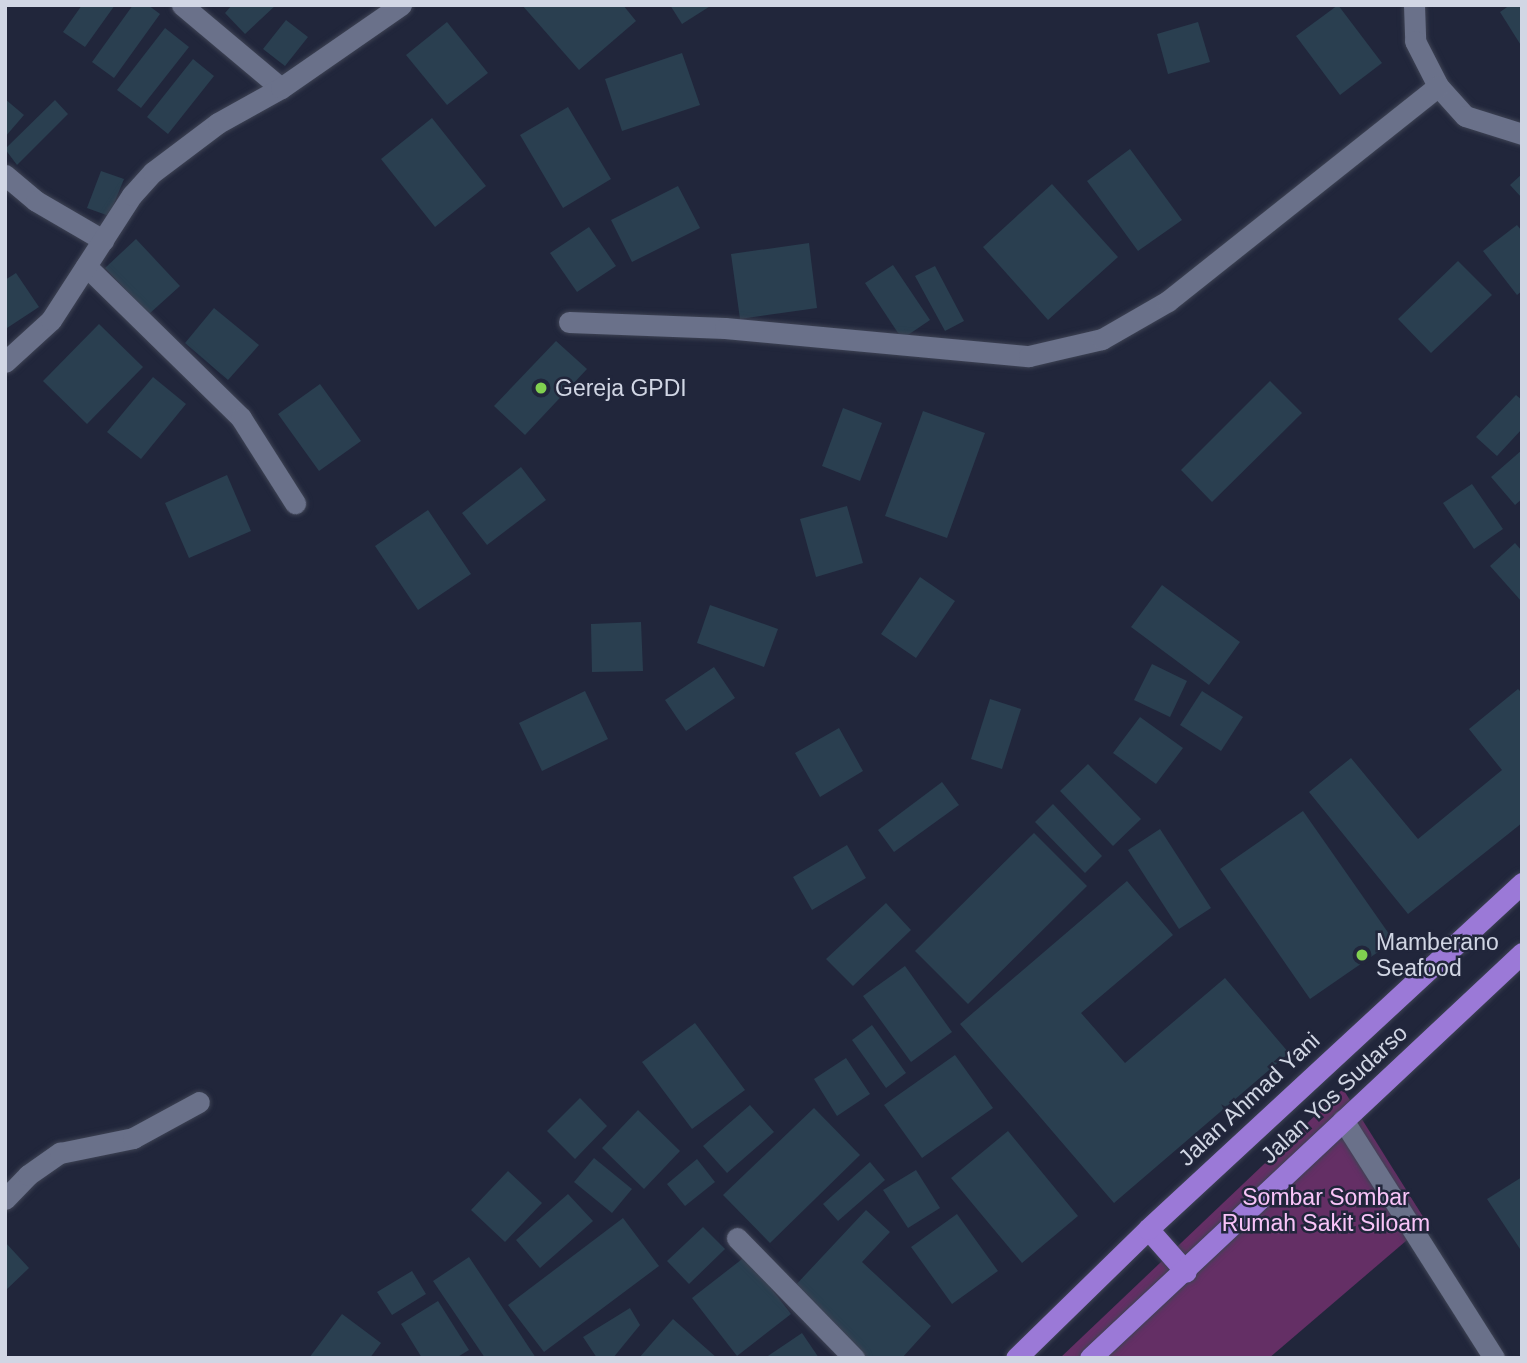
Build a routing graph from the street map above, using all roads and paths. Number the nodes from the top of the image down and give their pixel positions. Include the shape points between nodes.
1 (182, 5) edge
2 (401, 5) edge
3 (1414, 5) edge
4 (1438, 86) junction
5 (281, 88) junction
6 (1522, 134) edge
7 (5, 175) edge
8 (103, 240) junction
9 (86, 266) junction
10 (569, 322) dead end
11 (5, 362) edge
12 (295, 503) dead end
13 (1522, 883) edge
14 (1522, 953) edge
15 (199, 1102) dead end
16 (1343, 1120) junction
17 (5, 1199) edge
18 (1148, 1228) junction
19 (737, 1238) dead end
20 (1186, 1272) junction
21 (854, 1358) edge
22 (1016, 1358) edge
23 (1090, 1358) edge
24 (1493, 1358) edge

1 - 5 street
2 - 5 street
3 - 4 street via 1415,41
4 - 6 street via 1465,116
4 - 10 street via 1168,301 1102,339 1029,356 725,328
5 - 8 street via 218,124 153,172
7 - 8 street via 36,201
8 - 9 street
9 - 11 street via 51,320
9 - 12 street via 241,418
13 - 18 highway, Jalan Ahmad Yani
14 - 16 highway, Jalan Yos Sudarso
15 - 17 street via 133,1138 61,1153 27,1175
16 - 20 highway, Jalan Yos Sudarso
16 - 24 street
18 - 20 highway
18 - 22 highway, Jalan Ahmad Yani
19 - 21 street
20 - 23 highway, Jalan Yos Sudarso

